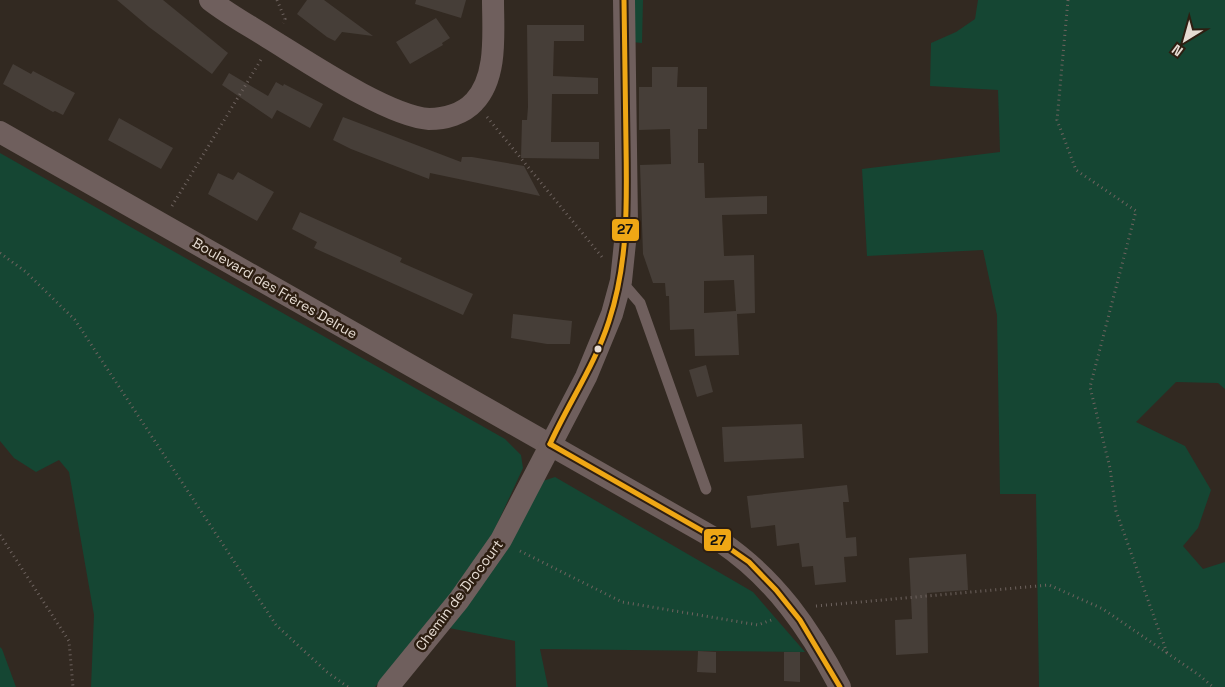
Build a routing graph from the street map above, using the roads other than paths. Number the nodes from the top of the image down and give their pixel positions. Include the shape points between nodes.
1 (493, 0) edge
2 (624, 0) edge
3 (213, 1) edge
4 (0, 132) edge
5 (621, 281) junction
6 (550, 444) junction
7 (706, 489) dead end
8 (388, 687) edge
9 (840, 687) edge

1 - 3 street via 493,48 489,74 475,102 446,118 428,119 332,77
2 - 5 street, Chemin de Drocourt via 627,223
4 - 6 street, Boulevard des Frères Delrue
5 - 6 street, Chemin de Drocourt via 600,346
5 - 7 lane via 640,303
6 - 8 street, Chemin de Drocourt via 501,540 459,600
6 - 9 street, Boulevard des Frères Delrue via 748,561 794,613 822,652

